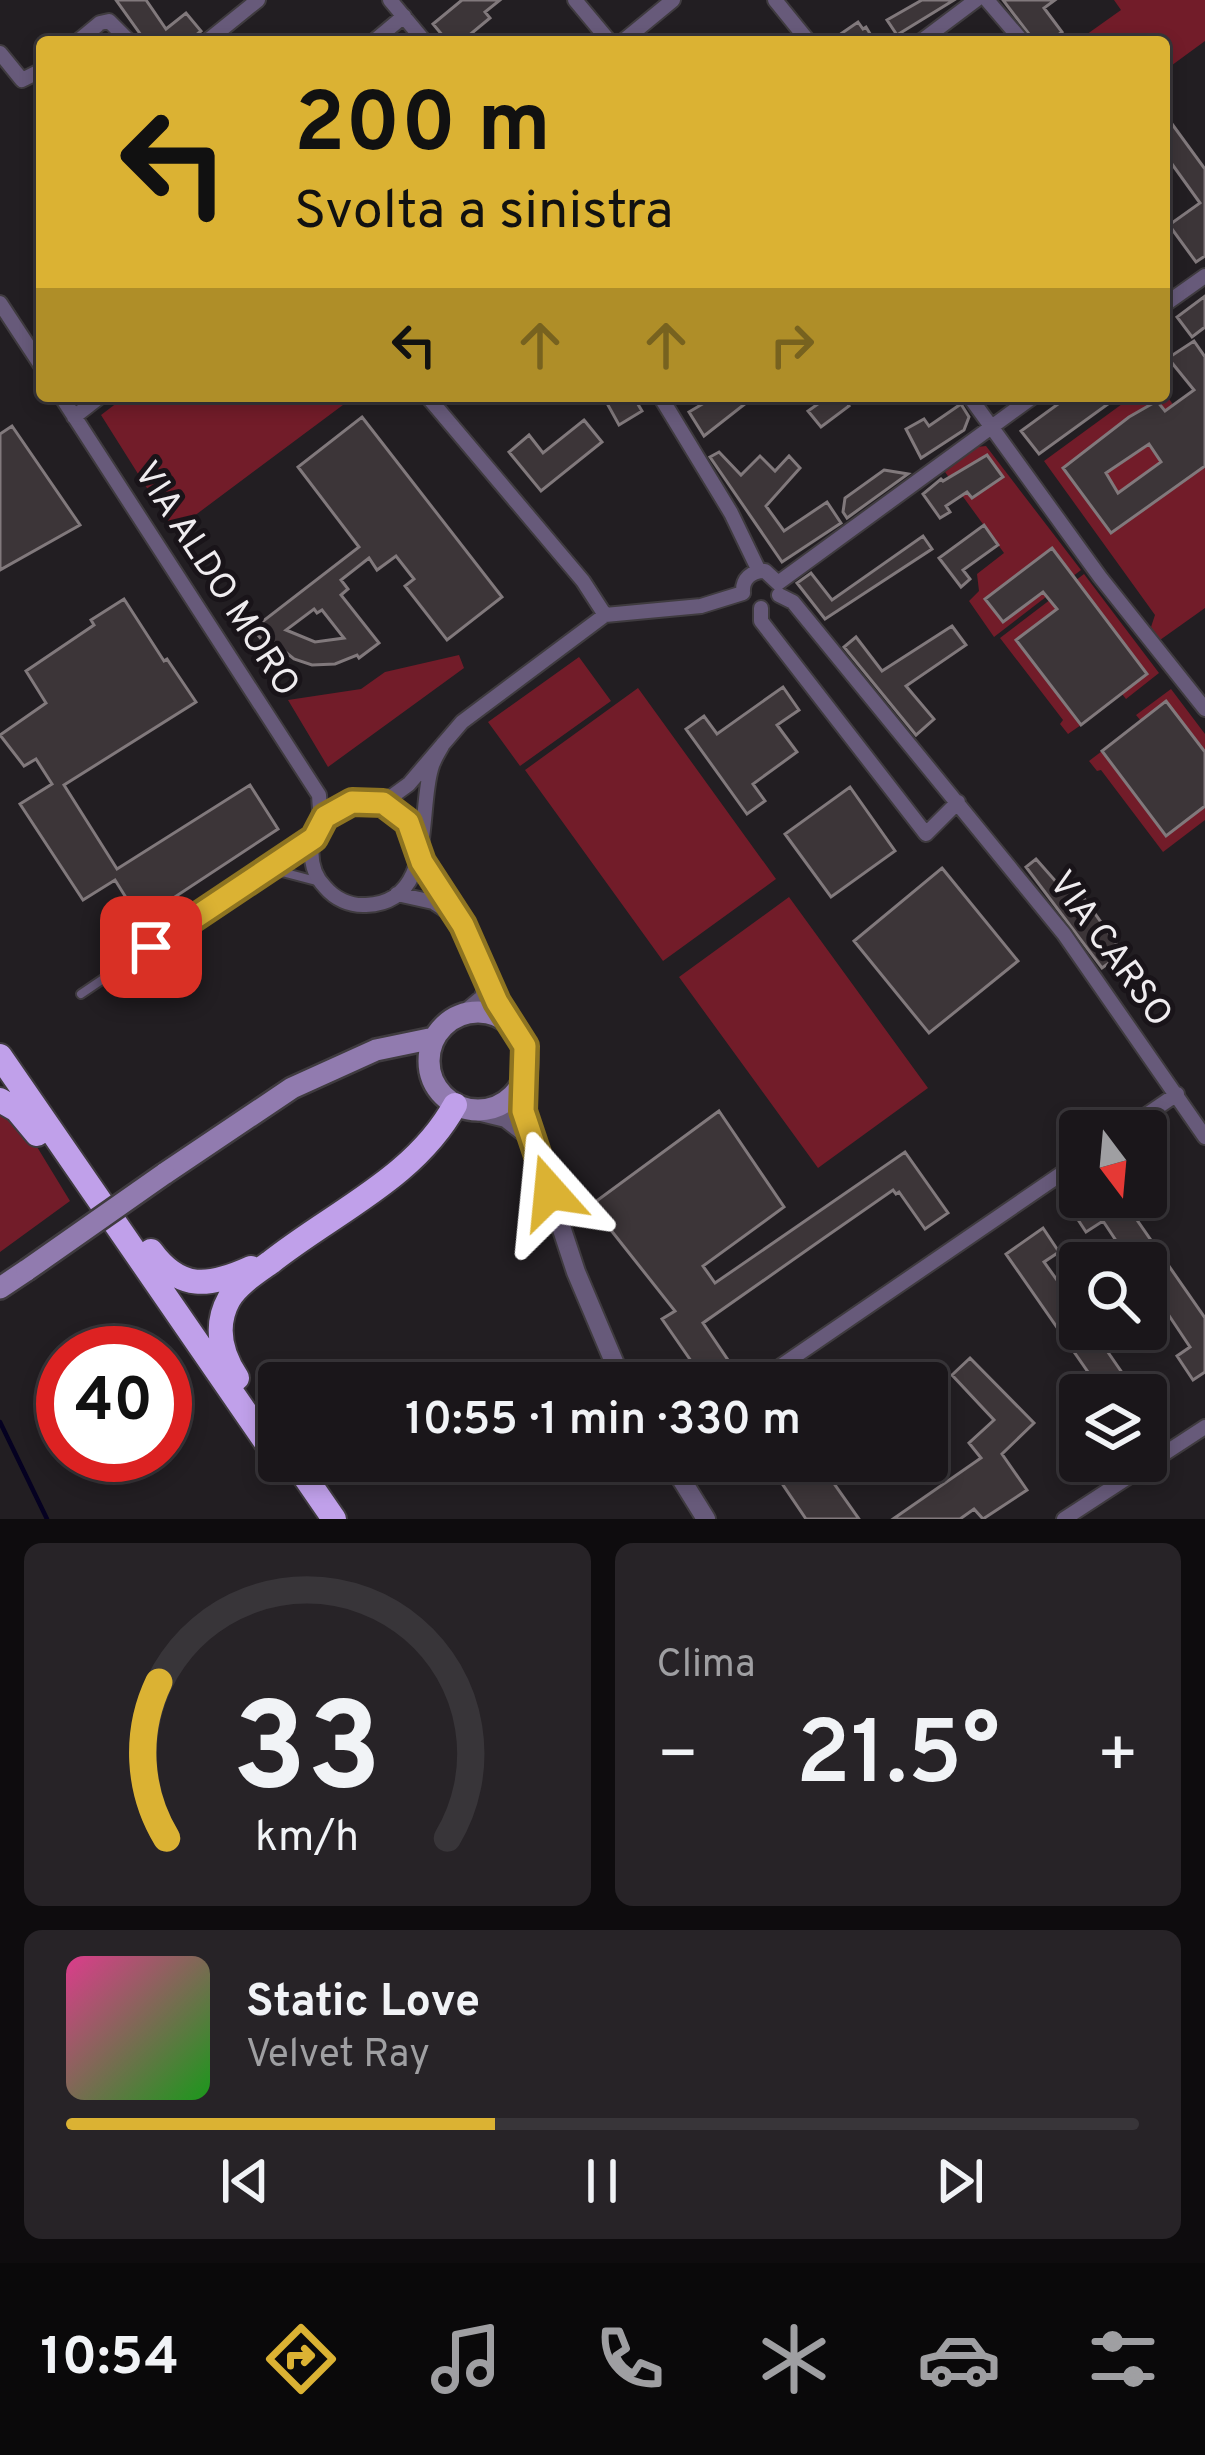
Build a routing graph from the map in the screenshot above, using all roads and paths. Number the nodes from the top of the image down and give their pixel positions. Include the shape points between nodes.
1 (257, 0) edge
2 (390, 0) edge
3 (575, 0) edge
4 (673, 0) edge
5 (775, 0) edge
6 (976, 0) edge
7 (987, 0) edge
8 (404, 16) junction
9 (84, 36) edge
10 (124, 36) edge
11 (213, 36) edge
12 (380, 36) edge
13 (420, 36) edge
14 (605, 36) edge
15 (629, 36) edge
16 (803, 36) edge
17 (928, 36) edge
18 (1018, 36) edge
19 (0, 53) edge
20 (36, 73) edge
21 (1205, 275) edge
22 (1170, 300) edge
23 (0, 303) edge
24 (36, 358) edge
25 (65, 402) edge
26 (93, 402) edge
27 (432, 402) edge
28 (664, 402) edge
29 (973, 402) edge
30 (1026, 402) edge
31 (74, 417) junction
32 (991, 427) junction
33 (759, 571) junction
34 (778, 589) junction
35 (743, 593) junction
36 (761, 608) junction
37 (605, 615) junction
38 (1205, 710) edge
39 (443, 744) junction
40 (319, 796) junction
41 (348, 802) junction
42 (958, 802) junction
43 (383, 803) junction
44 (321, 823) junction
45 (314, 838) junction
46 (418, 851) junction
47 (255, 876) junction
48 (320, 882) junction
49 (397, 894) junction
50 (463, 925) junction
51 (489, 983) junction
52 (81, 994) dead end
53 (463, 1013) junction
54 (516, 1029) junction
55 (0, 1035) edge
56 (434, 1038) junction
57 (376, 1050) junction
58 (0, 1056) edge
59 (522, 1084) junction
60 (1177, 1094) junction
61 (450, 1096) junction
62 (0, 1100) edge
63 (1154, 1110) edge
64 (1205, 1137) edge
65 (532, 1138) junction
66 (1059, 1175) edge
67 (285, 1250) junction
68 (153, 1277) junction
69 (0, 1288) edge
70 (614, 1362) edge
71 (787, 1362) edge
72 (258, 1409) edge
73 (1205, 1427) edge
74 (258, 1430) edge
75 (294, 1482) edge
76 (308, 1482) edge
77 (683, 1482) edge
78 (320, 1519) edge
79 (334, 1519) edge
80 (706, 1519) edge
81 (1064, 1519) edge

1 - 11 street
2 - 8 street
3 - 14 street
4 - 15 street
5 - 16 street
6 - 17 street
7 - 18 street
8 - 12 street
8 - 13 street
9 - 10 street via 109,21
19 - 20 street via 22,80
21 - 22 street
23 - 24 street
25 - 31 street, VIA ALDO MORO
26 - 31 street
27 - 37 street
28 - 33 street
29 - 32 street
30 - 32 street
31 - 40 street, VIA ALDO MORO
32 - 34 street
32 - 38 street
33 - 34 street via 771,574
33 - 35 street
34 - 36 street
34 - 42 street, VIA CARSO
35 - 36 street
35 - 37 street via 700,606
36 - 42 street via 761,621 926,834
37 - 39 street
39 - 43 street
39 - 46 street via 431,766
40 - 41 street
40 - 44 street, VIA ALDO MORO
41 - 43 street
41 - 44 street
42 - 60 street, VIA CARSO
43 - 46 street via 408,822
44 - 45 street
45 - 47 lane
45 - 48 street
46 - 49 street
46 - 50 street
47 - 48 lane via 282,872
47 - 52 lane
48 - 49 street via 356,905
49 - 50 street via 433,902
50 - 51 street
51 - 53 street
51 - 54 street
53 - 54 main road via 492,1013
53 - 56 main road
54 - 59 main road via 527,1055
55 - 67 highway via 170,1273 205,1283 228,1279
56 - 57 main road
56 - 61 main road via 428,1056
57 - 61 main road via 407,1058
57 - 69 main road, bridge via 292,1088
58 - 68 highway
59 - 61 main road via 502,1104
59 - 65 street
60 - 63 street
60 - 64 street, VIA CARSO
61 - 65 street
61 - 67 highway via 427,1142 397,1175
62 - 68 highway via 30,1124 102,1227
65 - 70 street
66 - 71 street
67 - 72 highway via 230,1297 222,1318 233,1373
68 - 74 highway
73 - 81 street
75 - 78 highway
76 - 79 highway
77 - 80 street

